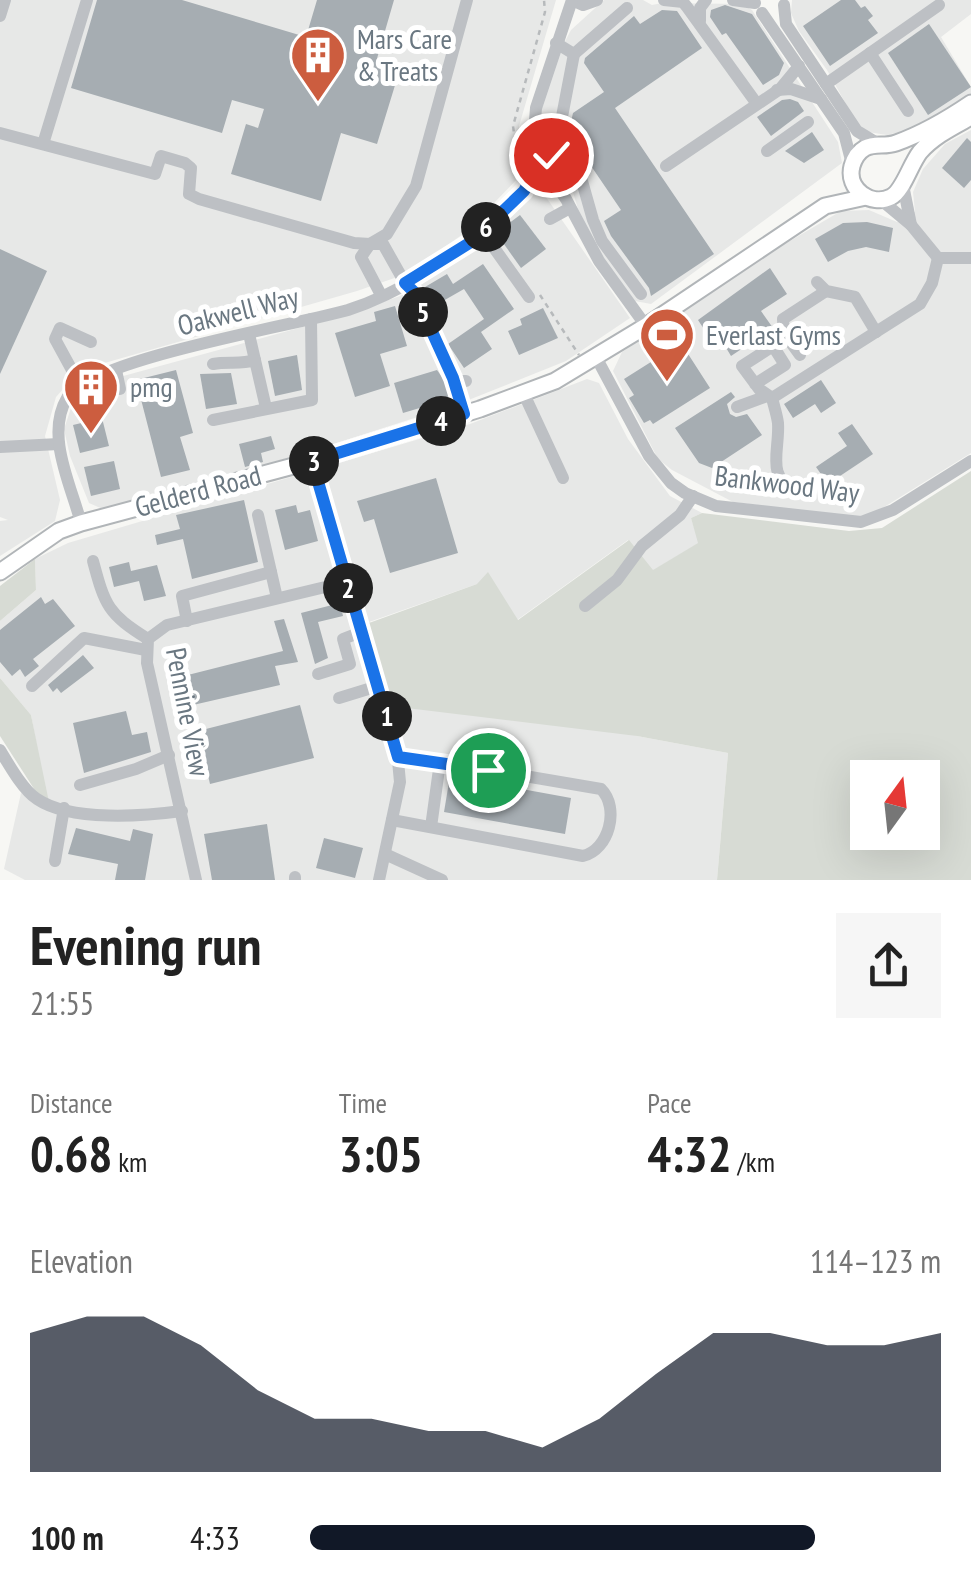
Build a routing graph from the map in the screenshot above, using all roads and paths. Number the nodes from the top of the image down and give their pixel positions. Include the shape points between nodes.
1 (4, 0) edge
2 (87, 0) edge
3 (467, 0) edge
4 (544, 0) edge
5 (652, 0) edge
6 (662, 0) edge
7 (706, 0) edge
8 (733, 0) edge
9 (581, 1) edge
10 (784, 3) edge
11 (757, 5) edge
12 (939, 5) dead end
13 (627, 8) dead end
14 (0, 16) edge
15 (700, 21) junction
16 (559, 36) junction
17 (574, 54) junction
18 (870, 54) junction
19 (798, 66) junction
20 (826, 84) junction
21 (779, 90) junction
22 (823, 102) junction
23 (971, 103) edge
24 (757, 104) junction
25 (908, 112) dead end
26 (971, 116) edge
27 (808, 122) dead end
28 (0, 133) edge
29 (43, 144) junction
30 (883, 146) junction
31 (767, 151) dead end
32 (666, 166) dead end
33 (851, 169) junction
34 (540, 172) junction
35 (904, 178) junction
36 (874, 198) junction
37 (568, 204) junction
38 (825, 206) junction
39 (550, 219) dead end
40 (911, 224) junction
41 (482, 231) junction
42 (370, 244) junction
43 (938, 258) junction
44 (971, 258) edge
45 (405, 283) junction
46 (641, 294) dead end
47 (381, 295) junction
48 (529, 297) dead end
49 (311, 318) junction
50 (646, 326) junction
51 (876, 332) junction
52 (249, 334) junction
53 (91, 342) dead end
54 (800, 356) dead end
55 (596, 357) junction
56 (255, 360) junction
57 (213, 364) dead end
58 (116, 370) junction
59 (466, 381) dead end
60 (79, 383) junction
61 (120, 389) dead end
62 (523, 392) junction
63 (764, 393) junction
64 (737, 407) dead end
65 (266, 408) junction
66 (213, 420) dead end
67 (59, 444) junction
68 (0, 447) edge
69 (312, 461) junction
70 (971, 461) edge
71 (563, 478) dead end
72 (796, 491) dead end
73 (693, 496) junction
74 (258, 515) dead end
75 (81, 523) junction
76 (92, 560) dead end
77 (0, 572) edge
78 (271, 572) junction
79 (346, 582) junction
80 (277, 598) junction
81 (585, 606) dead end
82 (187, 620) junction
83 (362, 632) junction
84 (147, 644) junction
85 (318, 674) dead end
86 (32, 686) dead end
87 (378, 686) junction
88 (339, 698) dead end
89 (0, 750) edge
90 (169, 755) junction
91 (398, 757) junction
92 (440, 762) junction
93 (80, 785) dead end
94 (64, 808) junction
95 (182, 811) junction
96 (392, 820) junction
97 (431, 828) junction
98 (385, 854) junction
99 (56, 860) dead end
100 (196, 880) edge
101 (379, 880) edge
102 (442, 880) edge

1 - 14 street
2 - 29 street
3 - 42 street via 416,186 387,234
4 - 34 path via 513,126 522,180
5 - 6 street
6 - 15 street via 684,2
7 - 15 street
8 - 11 street
9 - 16 street
10 - 11 street via 777,13
10 - 20 street via 786,24
11 - 19 street
12 - 18 street
13 - 17 street
15 - 24 street
16 - 17 street
16 - 34 street via 536,108
17 - 46 street via 560,127 602,241
18 - 20 street
18 - 25 street
19 - 21 street
19 - 22 street
20 - 22 street via 820,89
20 - 30 street via 856,131
21 - 22 street
21 - 24 street
22 - 33 street via 844,133
23 - 30 main road, Gelderd Road via 927,132
24 - 32 street
26 - 35 main road, Gelderd Road via 933,139
27 - 31 street
28 - 29 street
29 - 42 street via 155,174 161,156 185,163 191,168 189,194 199,199
30 - 33 main road, Gelderd Road via 862,150
30 - 35 main road via 902,158
33 - 36 main road via 855,188
33 - 38 main road, Gelderd Road
34 - 37 street via 564,182
34 - 41 street, Oakwell Way
35 - 36 main road, Gelderd Road via 895,194
35 - 40 street
36 - 38 main road, Gelderd Road
36 - 40 street
37 - 39 street
37 - 50 street
38 - 50 main road, Gelderd Road
40 - 43 street
41 - 45 street, Oakwell Way
41 - 48 street
42 - 45 street via 383,244
42 - 47 street via 361,257
43 - 44 street
43 - 51 street via 920,304
45 - 47 street, Oakwell Way
45 - 59 street via 450,375
47 - 49 street, Oakwell Way
49 - 52 street, Oakwell Way
49 - 65 street via 312,400
50 - 55 main road, Gelderd Road
51 - 54 street via 855,297 822,286 784,319 784,333
51 - 63 street
52 - 56 street
52 - 58 street, Oakwell Way
53 - 60 street via 60,328 55,338
55 - 62 main road, Gelderd Road
55 - 73 street, Bankwood Way via 648,456
56 - 57 street
56 - 65 street
58 - 60 street, Oakwell Way
58 - 61 street
60 - 67 street via 60,416
62 - 69 main road, Gelderd Road
62 - 71 street
63 - 64 street
63 - 72 street via 778,423 777,474
65 - 66 street
67 - 68 street
67 - 75 street
69 - 75 main road, Gelderd Road
69 - 79 street
70 - 73 street, Bankwood Way via 862,522 716,506
73 - 81 street
74 - 78 street
75 - 77 main road, Gelderd Road
76 - 84 street via 108,608
78 - 80 street
78 - 82 street via 182,596
79 - 80 street, Pennine View
79 - 83 street
80 - 82 street, Pennine View
82 - 84 street, Pennine View via 167,626
83 - 85 street via 343,639 350,664
83 - 87 street
84 - 86 street via 84,638
84 - 90 street, Pennine View
87 - 88 street
87 - 91 street
89 - 94 street via 36,799
90 - 93 street
90 - 95 street, Pennine View
91 - 92 street
91 - 96 street
92 - 97 street
92 - 97 street via 601,789 611,806 604,844 583,856
94 - 95 street via 132,817
94 - 99 street
95 - 100 street, Pennine View
96 - 97 street
96 - 98 street
98 - 101 street
98 - 102 street

